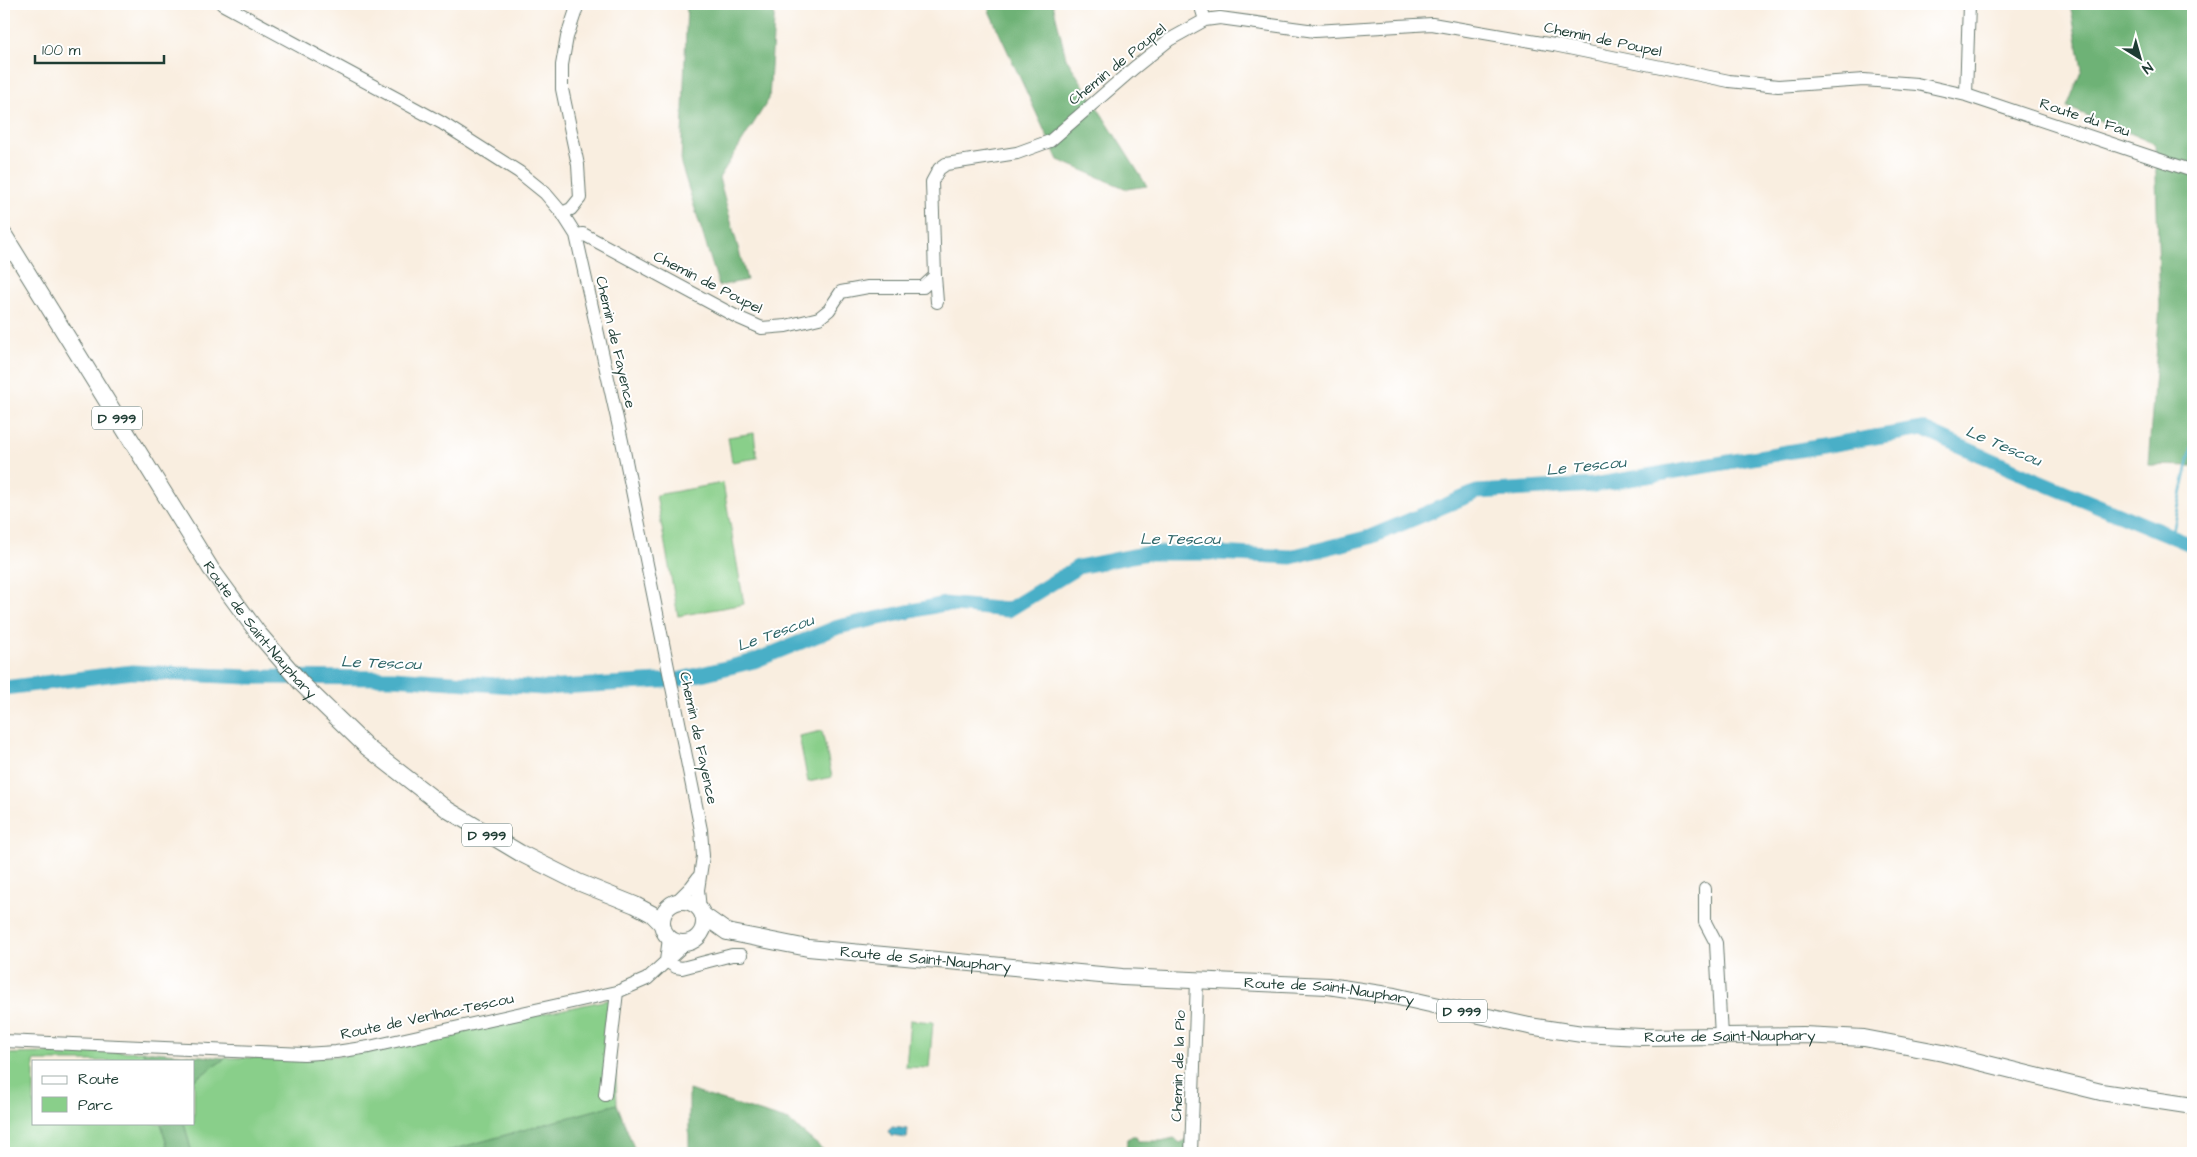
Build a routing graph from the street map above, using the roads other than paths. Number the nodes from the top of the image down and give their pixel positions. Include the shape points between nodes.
1 (222, 4) edge
2 (578, 4) edge
3 (1200, 4) edge
4 (1969, 4) edge
5 (1205, 20) junction
6 (1966, 95) junction
7 (2193, 171) edge
8 (562, 213) junction
9 (4, 235) edge
10 (576, 235) junction
11 (935, 276) junction
12 (937, 302) dead end
13 (700, 875) junction
14 (1705, 889) dead end
15 (675, 903) junction
16 (636, 905) junction
17 (702, 912) junction
18 (666, 931) junction
19 (727, 932) junction
20 (692, 940) junction
21 (741, 955) dead end
22 (666, 961) junction
23 (1197, 980) junction
24 (616, 992) junction
25 (1721, 1036) junction
26 (4, 1040) edge
27 (605, 1095) dead end
28 (2193, 1106) edge
29 (1191, 1153) edge

1 - 8 street, Chemin de Fayence via 442,123 519,172 545,193
2 - 8 street via 567,37 562,89 578,165 580,198 571,209
3 - 5 street
4 - 6 street
5 - 6 street, Chemin de Poupel via 1220,18 1315,31 1432,24 1554,44 1729,81 1778,86 1864,80 1917,84
5 - 11 street, Chemin de Poupel via 1148,56 1050,141 1017,153 946,164 938,169 932,182
6 - 7 street, Route du Fau
8 - 10 street, Chemin de Fayence
9 - 16 main road, Route de Saint-Nauphary / D 999 via 194,543 232,600 296,678 356,737 414,785 476,828 555,871
10 - 11 street, Chemin de Poupel via 583,234 737,317 766,328 819,318 841,292 868,287 922,287
10 - 13 street, Chemin de Fayence via 622,441 701,830 703,856
11 - 12 street, Chemin de Poupel
13 - 15 street
13 - 17 street, Chemin de Fayence
14 - 25 street via 1705,922 1716,943
15 - 16 main road, Route de Saint-Nauphary / D 999 via 653,907
15 - 17 main road via 690,902
15 - 18 main road via 664,912
16 - 18 main road, Route de Saint-Nauphary / D 999 via 652,914
17 - 19 main road, Route de Saint-Nauphary / D 999
17 - 20 main road via 704,925
18 - 20 main road via 677,942
18 - 22 street
19 - 20 main road, Route de Saint-Nauphary / D 999
19 - 23 main road, Route de Saint-Nauphary / D 999 via 817,949
20 - 22 street, Route de Verlhac-Tescou
21 - 22 street via 682,968
22 - 24 street, Route de Verlhac-Tescou via 647,979
23 - 25 main road, Route de Saint-Nauphary / D 999 via 1328,986 1582,1034
23 - 29 street, Chemin de la Pio
24 - 26 street, Route de Verlhac-Tescou via 336,1052 304,1054
24 - 27 street
25 - 28 main road, Route de Saint-Nauphary / D 999 via 1803,1035 1879,1040 2108,1093

